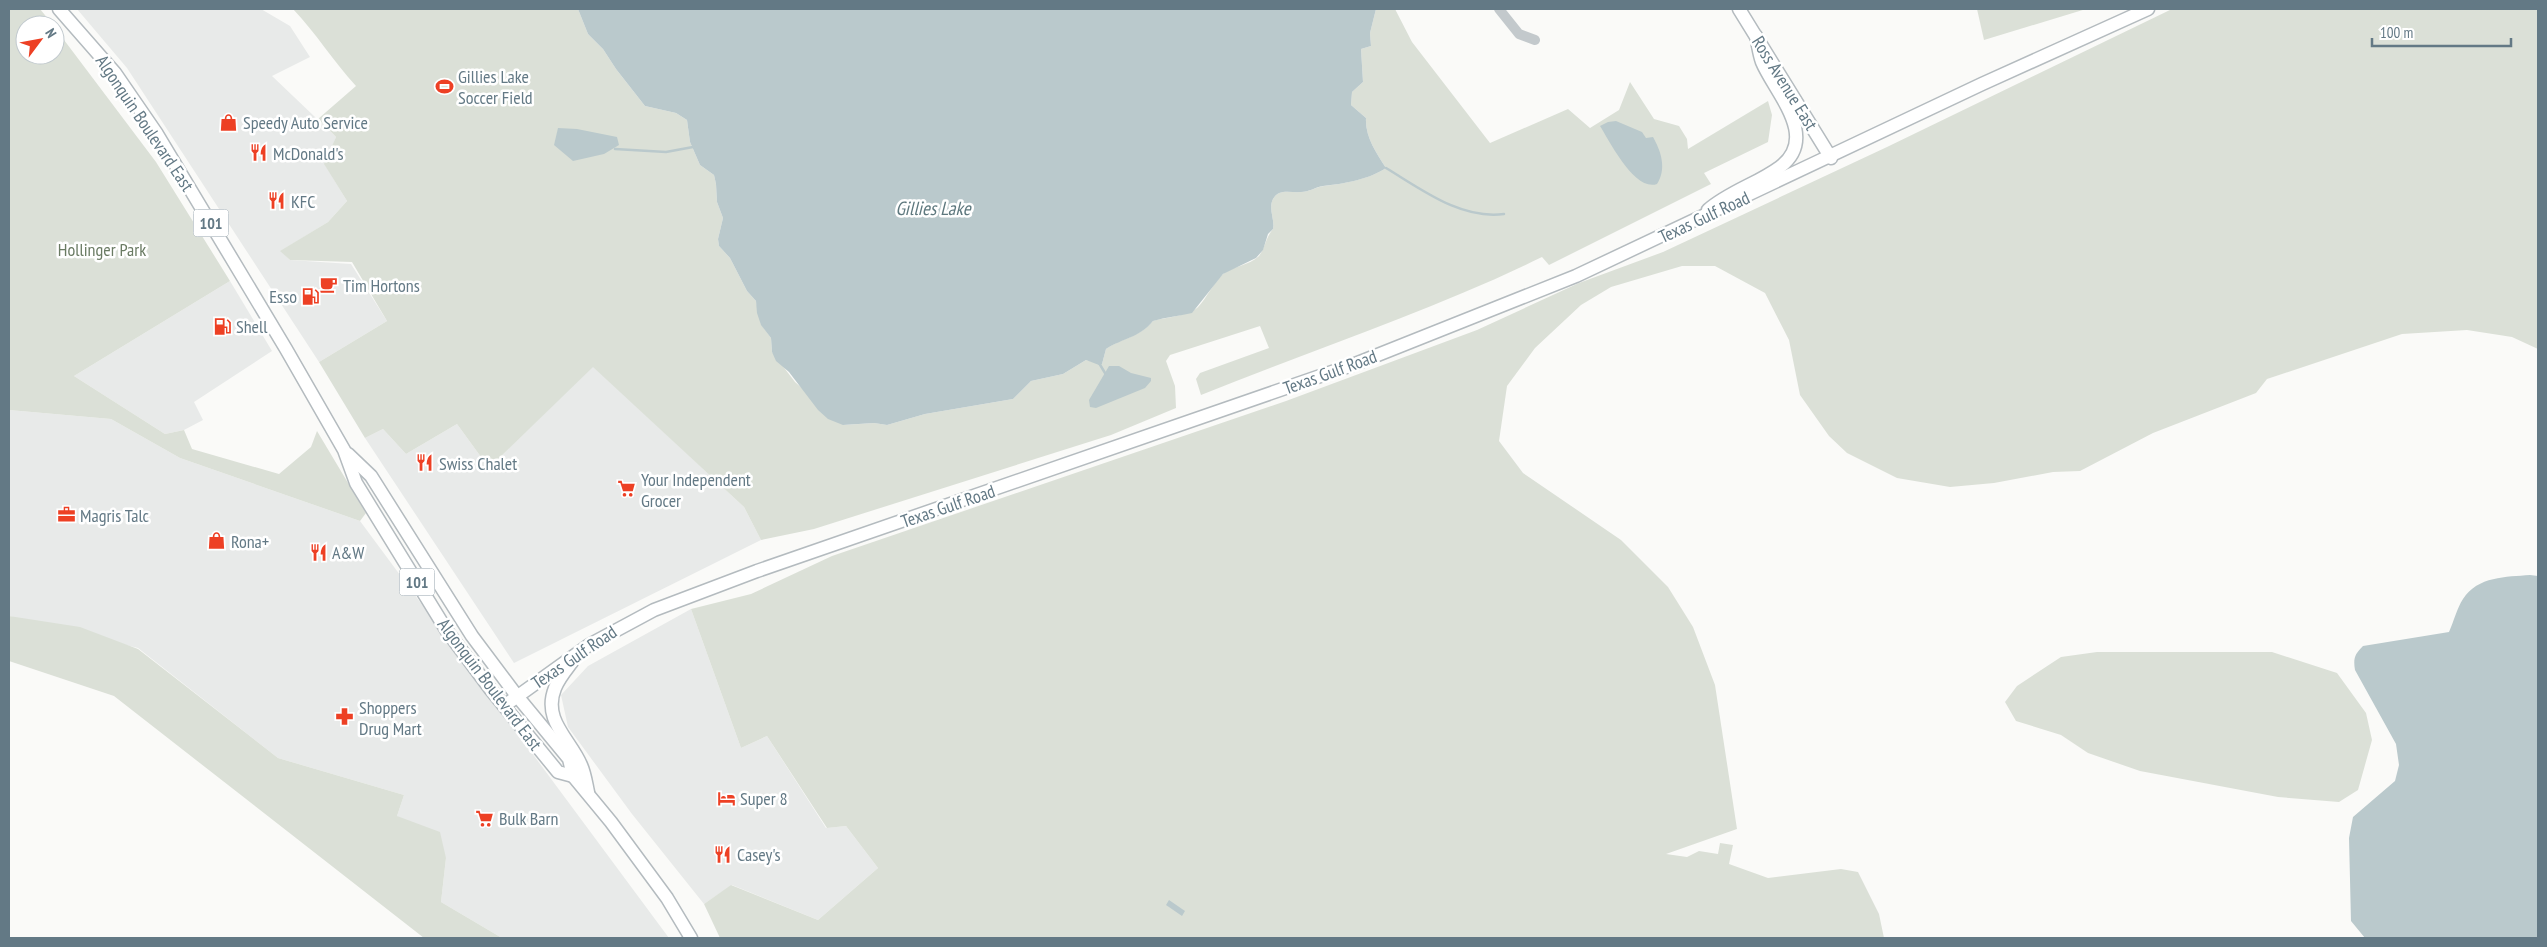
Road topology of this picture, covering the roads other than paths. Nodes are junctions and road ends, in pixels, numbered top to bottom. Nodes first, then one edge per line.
1 (59, 9) edge
2 (1499, 9) edge
3 (1739, 9) edge
4 (2148, 9) edge
5 (1756, 36) junction
6 (1535, 40) dead end
7 (1830, 158) junction
8 (1697, 220) junction
9 (344, 450) junction
10 (575, 655) junction
11 (517, 696) junction
12 (504, 706) junction
13 (573, 776) junction
14 (588, 795) junction
15 (691, 938) edge

1 - 9 main road, Algonquin Boulevard East / 101
2 - 6 street
3 - 5 main road, Ross Avenue East
4 - 7 main road, Texas Gulf Road
5 - 7 main road, Ross Avenue East
5 - 8 main road
7 - 8 main road, Texas Gulf Road
8 - 10 main road, Texas Gulf Road
9 - 11 main road, Algonquin Boulevard East / 101
9 - 12 main road, Algonquin Boulevard East / 101
10 - 11 main road, Texas Gulf Road
10 - 14 main road
11 - 12 main road, Texas Gulf Road
11 - 13 main road, Algonquin Boulevard East / 101
12 - 13 main road, Algonquin Boulevard East / 101
13 - 14 main road, Algonquin Boulevard East / 101
14 - 15 main road, Algonquin Boulevard East / 101

